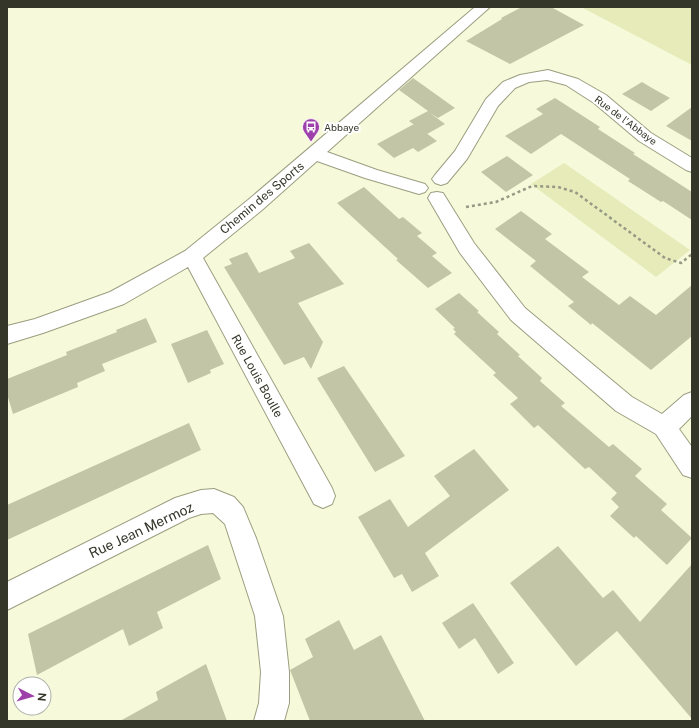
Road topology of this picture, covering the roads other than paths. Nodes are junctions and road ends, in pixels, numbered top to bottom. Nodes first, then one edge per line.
1 (484, 7) edge
2 (314, 154) junction
3 (692, 166) edge
4 (441, 195) junction
5 (192, 256) junction
6 (7, 335) edge
7 (692, 402) edge
8 (664, 426) junction
9 (692, 467) edge
10 (323, 496) dead end
11 (7, 596) edge
12 (269, 721) edge

1 - 2 street, Chemin des Sports
2 - 4 street
2 - 5 street, Chemin des Sports
3 - 4 street, Rue de l'Abbaye
4 - 8 street
5 - 6 street, Chemin des Sports
5 - 10 street, Rue Louis Boulle
7 - 8 street
8 - 9 street
11 - 12 street, Rue Jean Mermoz

